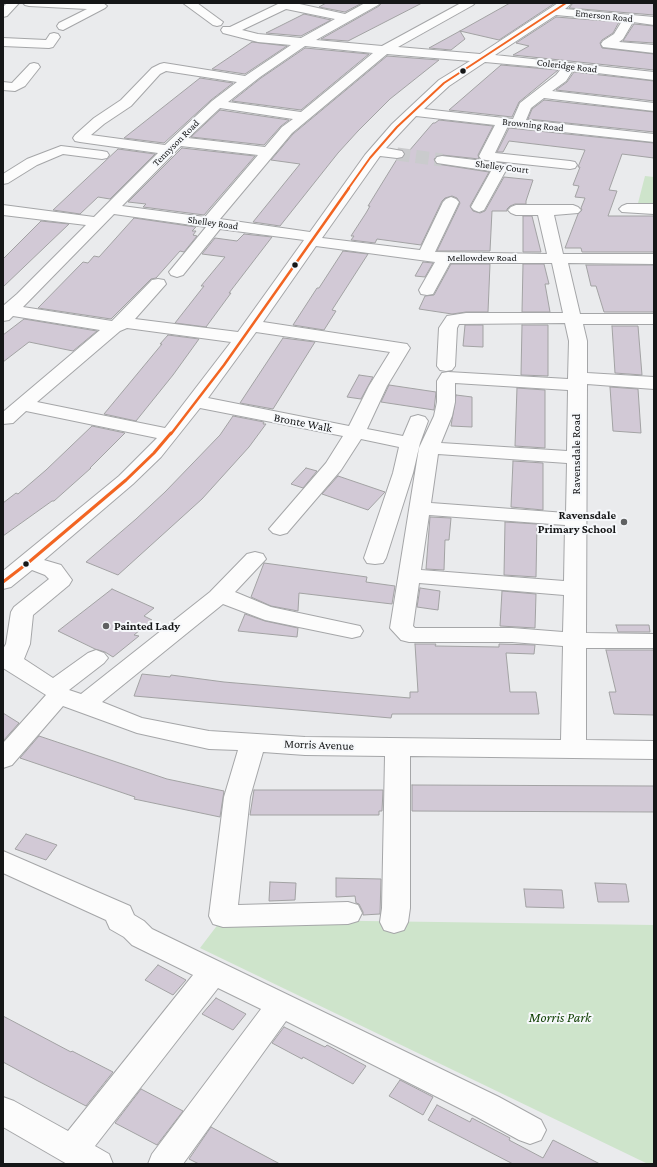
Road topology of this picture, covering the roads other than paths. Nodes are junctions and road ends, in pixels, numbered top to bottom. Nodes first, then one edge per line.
1 (29, 3) edge
2 (189, 3) edge
3 (374, 3) edge
4 (469, 3) edge
5 (566, 3) edge
6 (287, 4) edge
7 (104, 5) edge
8 (553, 11) junction
9 (345, 18) junction
10 (629, 19) junction
11 (654, 21) edge
12 (217, 22) dead end
13 (63, 26) dead end
14 (3, 42) edge
15 (302, 42) junction
16 (49, 44) dead end
17 (607, 44) junction
18 (654, 49) edge
19 (384, 50) junction
20 (480, 58) junction
21 (34, 67) dead end
22 (572, 67) junction
23 (654, 76) edge
24 (248, 80) junction
25 (3, 86) edge
26 (541, 94) junction
27 (217, 104) junction
28 (654, 106) edge
29 (412, 112) junction
30 (303, 116) junction
31 (510, 123) junction
32 (654, 138) edge
33 (173, 145) junction
34 (376, 151) junction
35 (268, 152) junction
36 (397, 154) tunnel mouth
37 (115, 157) dead end
38 (139, 160) dead end
39 (442, 160) tunnel mouth
40 (157, 162) junction
41 (500, 167) junction
42 (3, 180) edge
43 (111, 209) junction
44 (627, 209) dead end
45 (654, 209) edge
46 (3, 210) edge
47 (516, 210) dead end
48 (545, 210) junction
49 (573, 210) dead end
50 (99, 222) junction
51 (213, 222) junction
52 (312, 239) junction
53 (426, 255) junction
54 (445, 258) junction
55 (558, 258) junction
56 (654, 259) edge
57 (177, 272) dead end
58 (158, 284) dead end
59 (427, 290) dead end
60 (6, 313) edge
61 (572, 318) junction
62 (654, 319) edge
63 (118, 326) junction
64 (247, 332) junction
65 (446, 366) dead end
66 (577, 381) junction
67 (654, 383) edge
68 (196, 402) junction
69 (22, 405) junction
70 (4, 419) edge
71 (418, 421) dead end
72 (355, 433) junction
73 (170, 435) junction
74 (419, 445) junction
75 (576, 458) junction
76 (419, 508) junction
77 (576, 520) junction
78 (280, 529) dead end
79 (375, 558) dead end
80 (255, 559) dead end
81 (29, 562) junction
82 (409, 576) junction
83 (3, 582) edge
84 (575, 589) junction
85 (218, 597) junction
86 (352, 631) dead end
87 (574, 640) junction
88 (654, 641) edge
89 (96, 658) dead end
90 (7, 659) edge
91 (57, 692) junction
92 (84, 704) junction
93 (252, 743) junction
94 (398, 747) junction
95 (573, 748) junction
96 (654, 750) edge
97 (3, 759) edge
98 (3, 861) edge
99 (348, 913) dead end
100 (394, 922) dead end
101 (213, 972) junction
102 (281, 1005) junction
103 (3, 1111) edge
104 (530, 1130) dead end
105 (85, 1157) edge
106 (164, 1164) edge

1 - 7 street
2 - 12 street
3 - 9 street, Tennyson Road
4 - 19 street
5 - 8 street
6 - 9 street
6 - 15 street, Coleridge Road
7 - 13 street
8 - 10 street, Emerson Road
8 - 20 street
9 - 15 street, Tennyson Road
10 - 11 street, Emerson Road
10 - 17 street
14 - 16 street
15 - 19 street, Coleridge Road
15 - 24 street, Tennyson Road
17 - 18 street
17 - 22 street
19 - 20 street, Coleridge Road
19 - 30 street
20 - 22 street, Coleridge Road
20 - 29 street
21 - 25 street
22 - 23 street, Coleridge Road
22 - 26 street
24 - 27 street, Tennyson Road
24 - 33 street
26 - 28 street
26 - 31 street
27 - 30 street
27 - 33 street, Tennyson Road
29 - 31 street, Browning Road
29 - 34 street
30 - 35 street
31 - 32 street, Browning Road
31 - 41 street, Shelley Court
33 - 35 street
33 - 40 street, Tennyson Road
34 - 36 street
34 - 52 street
35 - 51 street
37 - 42 street
38 - 40 street
39 - 41 street, Shelley Court
40 - 43 street, Tennyson Road
41 - 53 street
43 - 50 street, Tennyson Road
43 - 51 street, Shelley Road
44 - 45 street
46 - 50 street
47 - 48 street
48 - 49 street
48 - 55 street, Ravensdale Road
50 - 60 street, Tennyson Road
51 - 52 street, Shelley Road
51 - 57 street
52 - 53 street, Mellowdew Road
52 - 64 street
53 - 54 street, Mellowdew Road
54 - 55 street, Mellowdew Road
54 - 59 street
55 - 56 street, Mellowdew Road
55 - 61 street, Ravensdale Road
58 - 63 street
60 - 63 street
61 - 62 street
61 - 65 street
61 - 66 street, Ravensdale Road
63 - 64 street
63 - 69 street
64 - 68 street
64 - 72 street
66 - 67 street
66 - 74 street
66 - 75 street, Ravensdale Road
68 - 72 street, Bronte Walk
68 - 73 street
69 - 70 street
69 - 73 street
71 - 74 street
72 - 74 street, Bronte Walk
72 - 78 street
73 - 81 street
74 - 75 street, Bronte Walk
74 - 76 street
74 - 79 street
75 - 77 street, Ravensdale Road
76 - 77 street
76 - 82 street
77 - 84 street, Ravensdale Road
80 - 85 street
81 - 83 street
81 - 90 street
82 - 84 street
82 - 87 street
84 - 87 street, Ravensdale Road
85 - 86 street
85 - 92 street
87 - 88 street
87 - 95 street, Ravensdale Road
89 - 91 street
90 - 91 street, Morris Avenue
91 - 92 street, Morris Avenue
91 - 97 street
92 - 93 street, Morris Avenue
93 - 94 street, Morris Avenue
93 - 99 street
94 - 95 street, Morris Avenue
94 - 100 street
95 - 96 street, Morris Avenue
98 - 101 street
101 - 102 street
101 - 105 street
102 - 104 street
102 - 106 street
103 - 105 street

